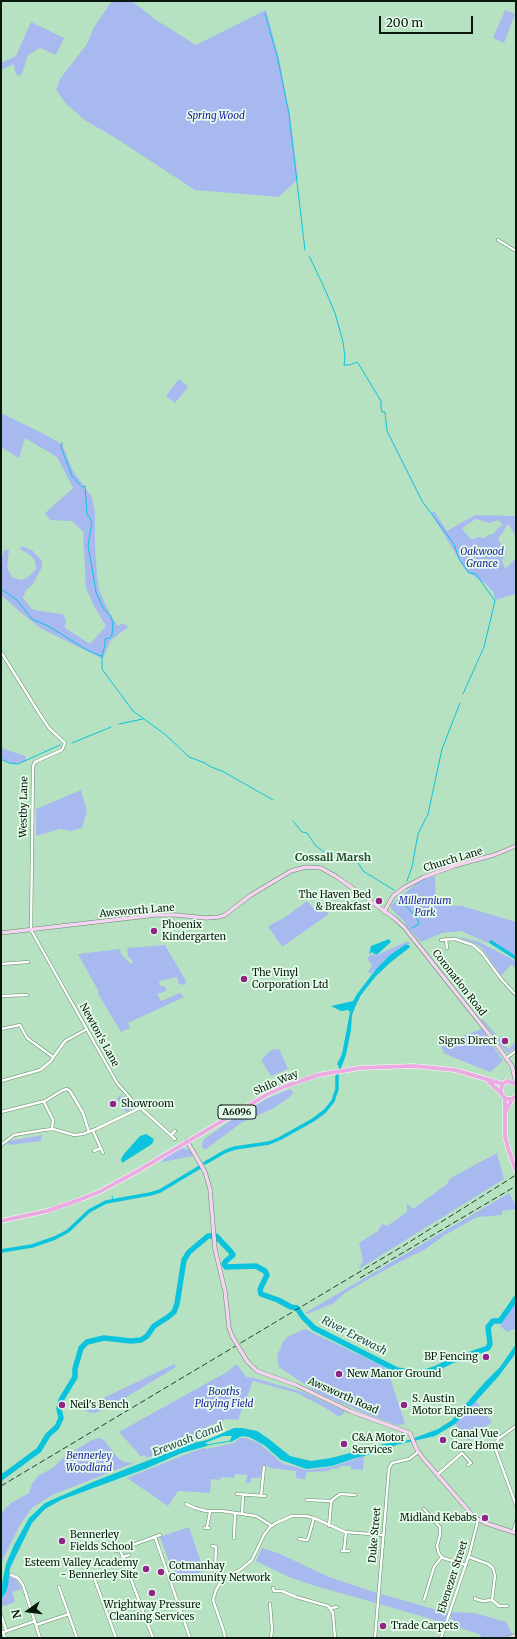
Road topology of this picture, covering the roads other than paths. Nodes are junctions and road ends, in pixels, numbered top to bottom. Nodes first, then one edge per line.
1 (498, 240) dead end
2 (516, 251) edge
3 (1, 652) edge
4 (516, 846) edge
5 (384, 912) junction
6 (31, 930) junction
7 (1, 932) edge
8 (446, 939) junction
9 (441, 940) dead end
10 (447, 948) dead end
11 (28, 962) dead end
12 (1, 964) edge
13 (28, 994) dead end
14 (516, 995) edge
15 (1, 996) edge
16 (1, 1029) edge
17 (87, 1029) junction
18 (516, 1051) edge
19 (53, 1058) junction
20 (506, 1058) junction
21 (514, 1071) junction
22 (488, 1080) junction
23 (1, 1082) edge
24 (505, 1083) junction
25 (516, 1084) edge
26 (501, 1092) junction
27 (505, 1098) junction
28 (515, 1098) edge
29 (44, 1102) junction
30 (140, 1108) junction
31 (506, 1111) junction
32 (1, 1112) edge
33 (52, 1129) junction
34 (93, 1130) junction
35 (175, 1131) dead end
36 (89, 1132) junction
37 (171, 1135) junction
38 (175, 1139) dead end
39 (188, 1141) junction
40 (1, 1145) edge
41 (101, 1148) junction
42 (94, 1151) dead end
43 (103, 1153) dead end
44 (516, 1171) edge
45 (1, 1221) edge
46 (516, 1426) edge
47 (418, 1452) junction
48 (468, 1465) dead end
49 (264, 1467) dead end
50 (437, 1475) junction
51 (237, 1494) dead end
52 (355, 1494) dead end
53 (244, 1495) junction
54 (261, 1496) junction
55 (265, 1496) dead end
56 (307, 1500) dead end
57 (515, 1500) edge
58 (331, 1501) junction
59 (186, 1504) dead end
60 (516, 1505) edge
61 (424, 1509) dead end
62 (210, 1512) junction
63 (235, 1514) junction
64 (242, 1514) junction
65 (314, 1518) junction
66 (478, 1520) junction
67 (516, 1522) edge
68 (272, 1526) junction
69 (329, 1526) junction
70 (207, 1528) dead end
71 (346, 1532) junction
72 (515, 1533) edge
73 (160, 1535) dead end
74 (383, 1536) junction
75 (155, 1537) junction
76 (234, 1538) dead end
77 (301, 1540) dead end
78 (212, 1546) dead end
79 (120, 1550) junction
80 (116, 1551) dead end
81 (349, 1551) dead end
82 (129, 1555) dead end
83 (442, 1557) junction
84 (469, 1557) junction
85 (123, 1558) junction
86 (466, 1565) junction
87 (11, 1575) dead end
88 (93, 1575) dead end
89 (221, 1580) junction
90 (59, 1587) dead end
91 (273, 1588) dead end
92 (475, 1598) dead end
93 (424, 1600) dead end
94 (492, 1600) junction
95 (270, 1604) dead end
96 (337, 1606) dead end
97 (507, 1606) dead end
98 (331, 1608) junction
99 (68, 1614) junction
100 (1, 1615) edge
101 (35, 1621) junction
102 (36, 1625) junction
103 (3, 1632) edge
104 (516, 1635) edge
105 (5, 1638) edge
106 (40, 1638) edge
107 (77, 1638) edge
108 (116, 1638) edge
109 (153, 1638) edge
110 (190, 1638) edge
111 (225, 1638) edge
112 (271, 1638) edge
113 (336, 1638) edge
114 (375, 1638) edge
115 (442, 1638) edge
116 (510, 1638) edge

1 - 2 street
3 - 6 street, Westby Lane
4 - 5 street, Church Lane
5 - 6 street, Awsworth Lane
5 - 20 street, Coronation Road
6 - 7 street, Awsworth Lane
6 - 17 street, Newton's Lane
8 - 9 street
8 - 10 street
8 - 14 street
11 - 12 street
13 - 15 street
16 - 19 street
17 - 19 street
17 - 30 street, Newton's Lane
18 - 20 street
19 - 23 street
20 - 21 street, Coronation Road
21 - 24 street
21 - 25 street, Coronation Road
22 - 24 main road, Shilo Way / A6096
22 - 26 main road, Shilo Way / A6096
22 - 39 main road, Shilo Way / A6096
24 - 25 main road, Shilo Way
24 - 26 main road
26 - 27 main road, Shilo Way
27 - 28 main road
27 - 31 main road
28 - 31 main road
29 - 32 street
29 - 33 street
29 - 36 street
30 - 34 street
30 - 37 street, Newton's Lane
31 - 44 main road
33 - 36 street
33 - 40 street
34 - 36 street
34 - 41 street
35 - 37 street
37 - 38 street, Newton's Lane
39 - 45 main road, Shilo Way / A6096
39 - 47 street, Awsworth Road, bridge
41 - 42 street
41 - 43 street
46 - 57 street
47 - 50 street, Awsworth Road
47 - 74 street, Duke Street
48 - 50 street
49 - 54 street
50 - 66 street, Awsworth Road
51 - 53 street
52 - 58 street
53 - 54 street
53 - 64 street
54 - 55 street
56 - 58 street
57 - 60 street
58 - 69 street
59 - 62 street
61 - 83 street
62 - 63 street
62 - 70 street
63 - 64 street
63 - 76 street
64 - 68 street
65 - 68 street
65 - 69 street
65 - 77 street
66 - 72 street, Awsworth Road
66 - 84 street, Ebenezer Street
67 - 72 street
68 - 89 street
69 - 71 street
71 - 74 street
71 - 81 street
73 - 75 street
74 - 114 street, Duke Street
75 - 79 street
75 - 110 street
78 - 89 street
79 - 80 street
79 - 85 street
82 - 85 street
83 - 86 street
83 - 93 street
84 - 86 street, Ebenezer Street
84 - 94 street
85 - 109 street
86 - 115 street, Ebenezer Street
87 - 101 street
88 - 108 street
89 - 111 street
90 - 99 street
91 - 98 street
92 - 94 street
94 - 97 street
95 - 112 street
96 - 98 street
98 - 113 street
99 - 102 street
99 - 107 street
100 - 103 street
101 - 102 street
101 - 103 street
102 - 106 street
103 - 105 street
104 - 116 street

